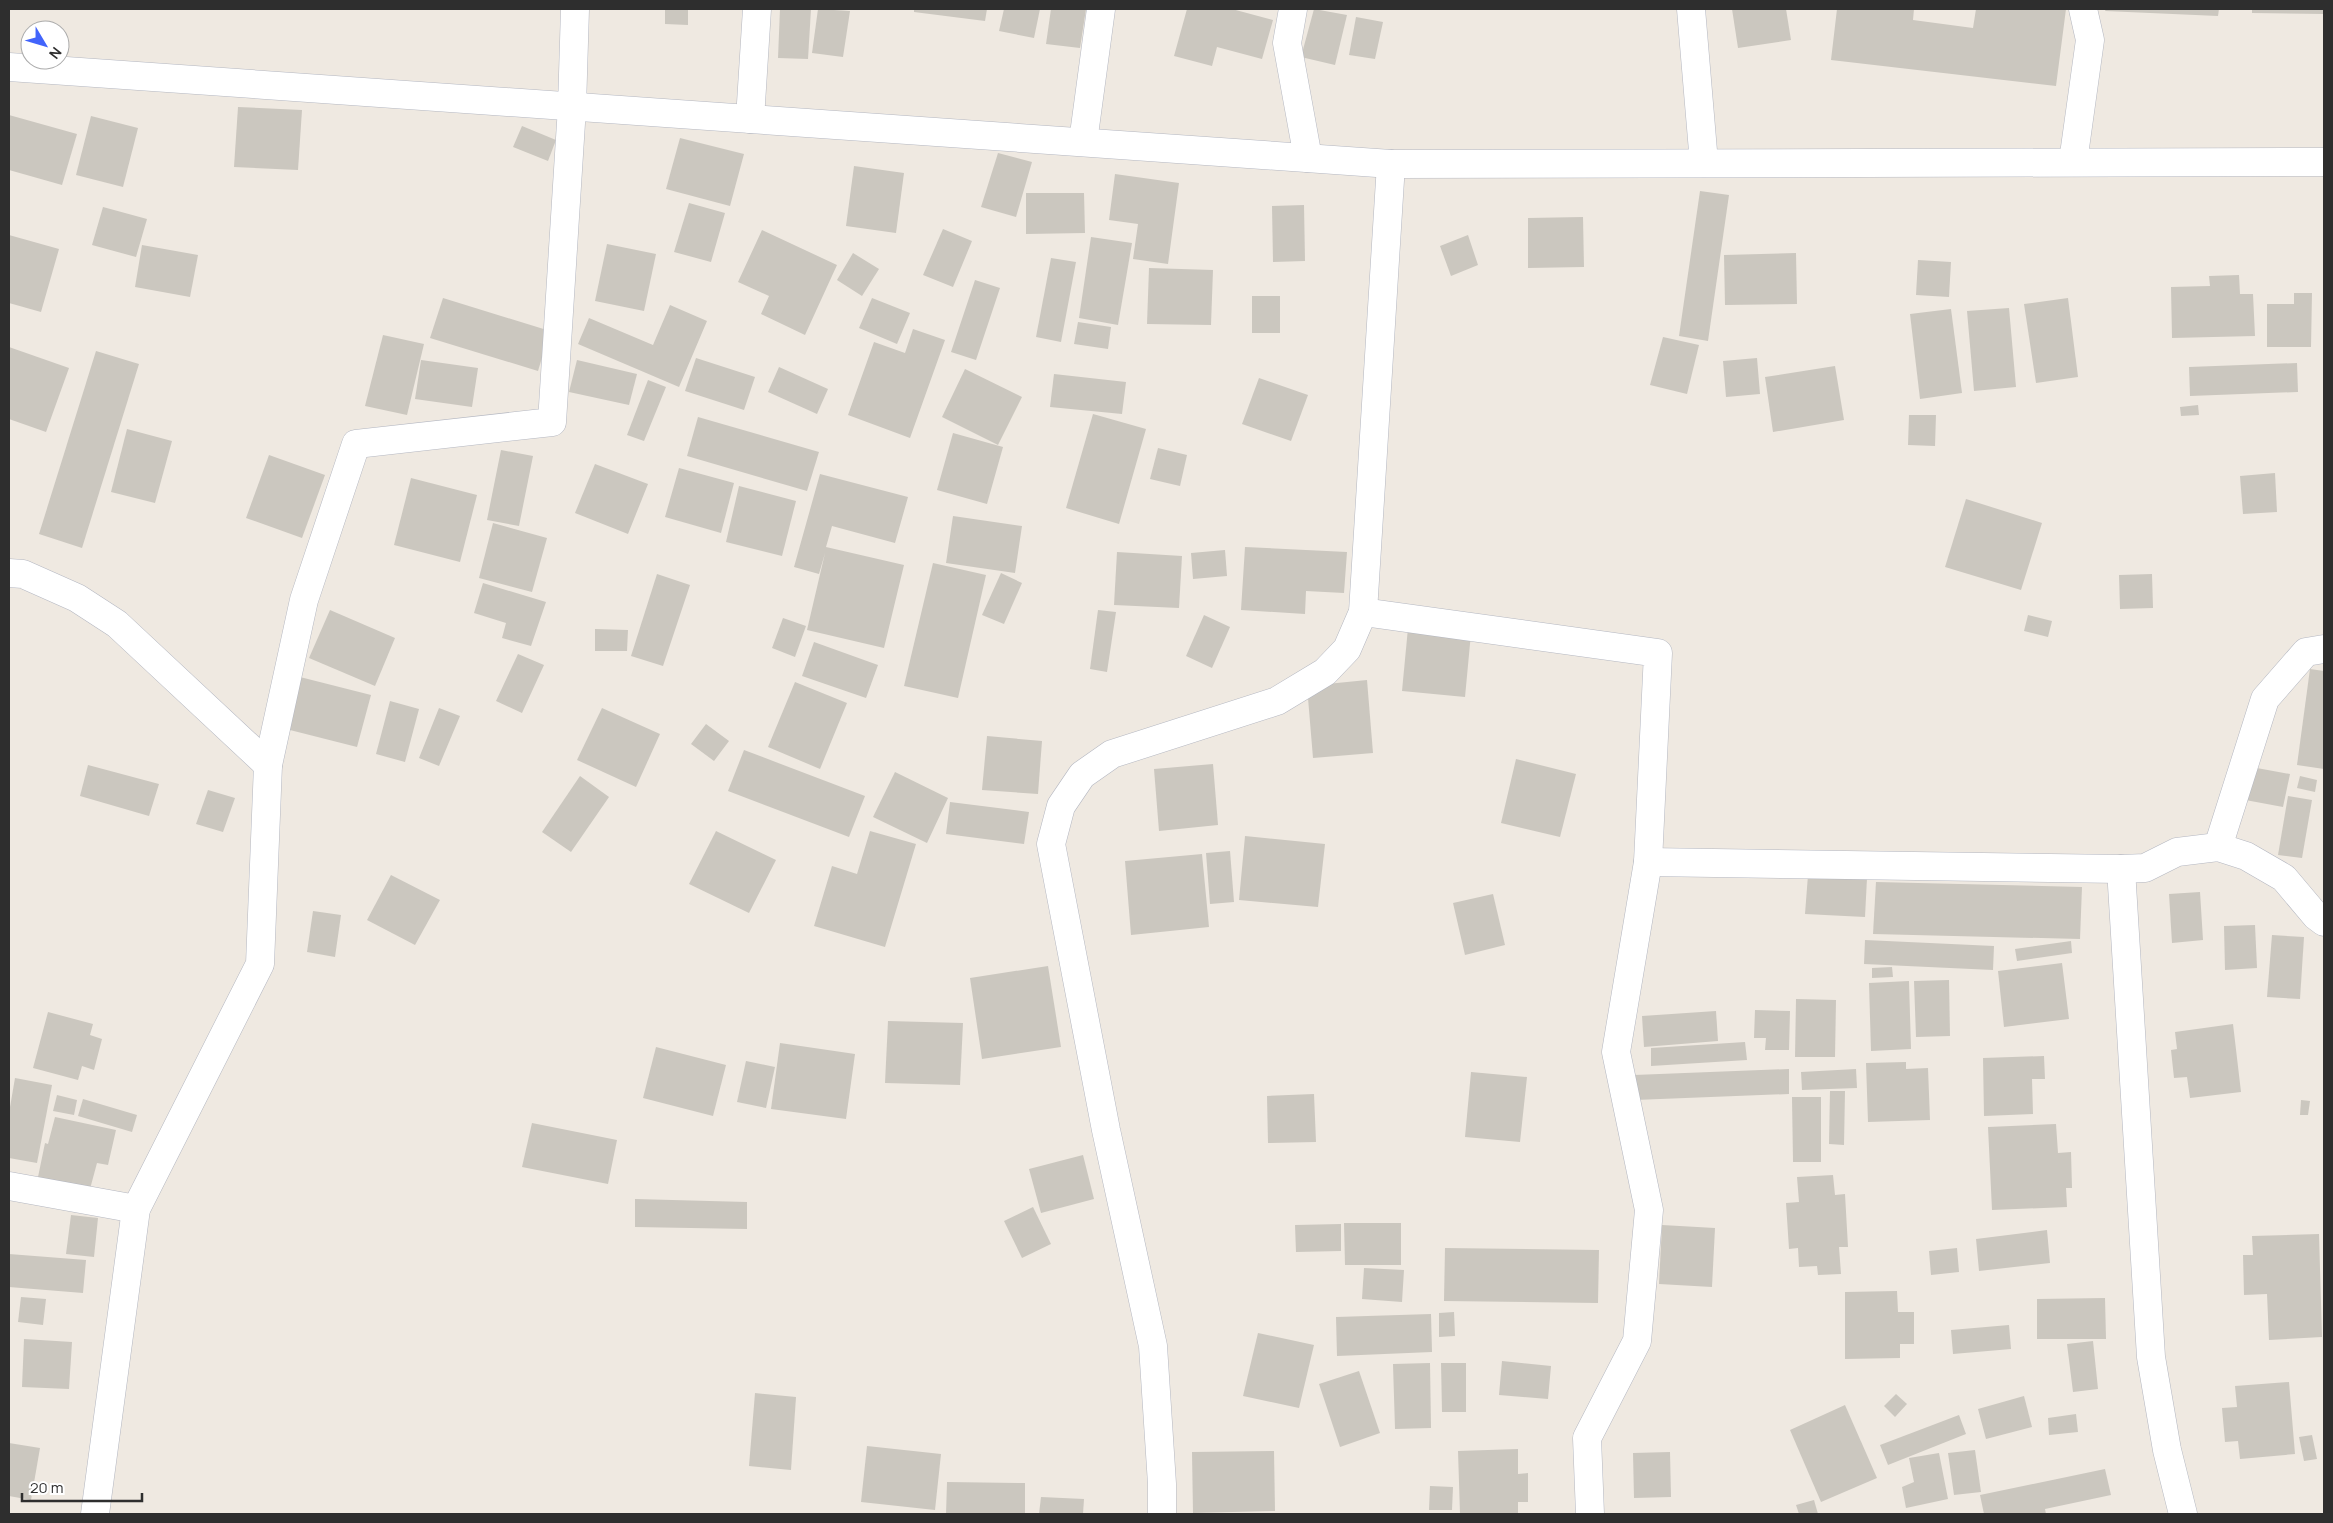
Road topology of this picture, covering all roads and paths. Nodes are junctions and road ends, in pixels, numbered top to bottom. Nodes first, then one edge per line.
1 (575, 9) edge
2 (757, 9) edge
3 (1101, 9) edge
4 (1293, 9) edge
5 (1691, 9) edge
6 (2083, 9) edge
7 (9, 67) edge
8 (572, 107) junction
9 (750, 119) junction
10 (1083, 142) junction
11 (1308, 158) junction
12 (2073, 162) junction
13 (2324, 162) edge
14 (1704, 163) junction
15 (1391, 164) junction
16 (9, 573) edge
17 (1363, 612) junction
18 (2324, 648) edge
19 (268, 765) junction
20 (2218, 848) junction
21 (1648, 862) junction
22 (2122, 869) junction
23 (2324, 922) edge
24 (9, 1186) edge
25 (136, 1209) junction
26 (95, 1514) edge
27 (1162, 1514) edge
28 (1590, 1514) edge
29 (2183, 1514) edge

1 - 8 street
2 - 9 street
3 - 10 street
4 - 11 street
5 - 14 street
6 - 12 street
7 - 8 street
8 - 9 street
8 - 19 street
9 - 10 street
10 - 11 street
11 - 15 street
12 - 13 street
12 - 14 street
14 - 15 street
15 - 17 street
16 - 19 street
17 - 21 street
17 - 27 street
18 - 20 street
19 - 25 street
20 - 22 street
20 - 23 street
21 - 22 street
21 - 28 street
22 - 29 street
24 - 25 street
25 - 26 street

